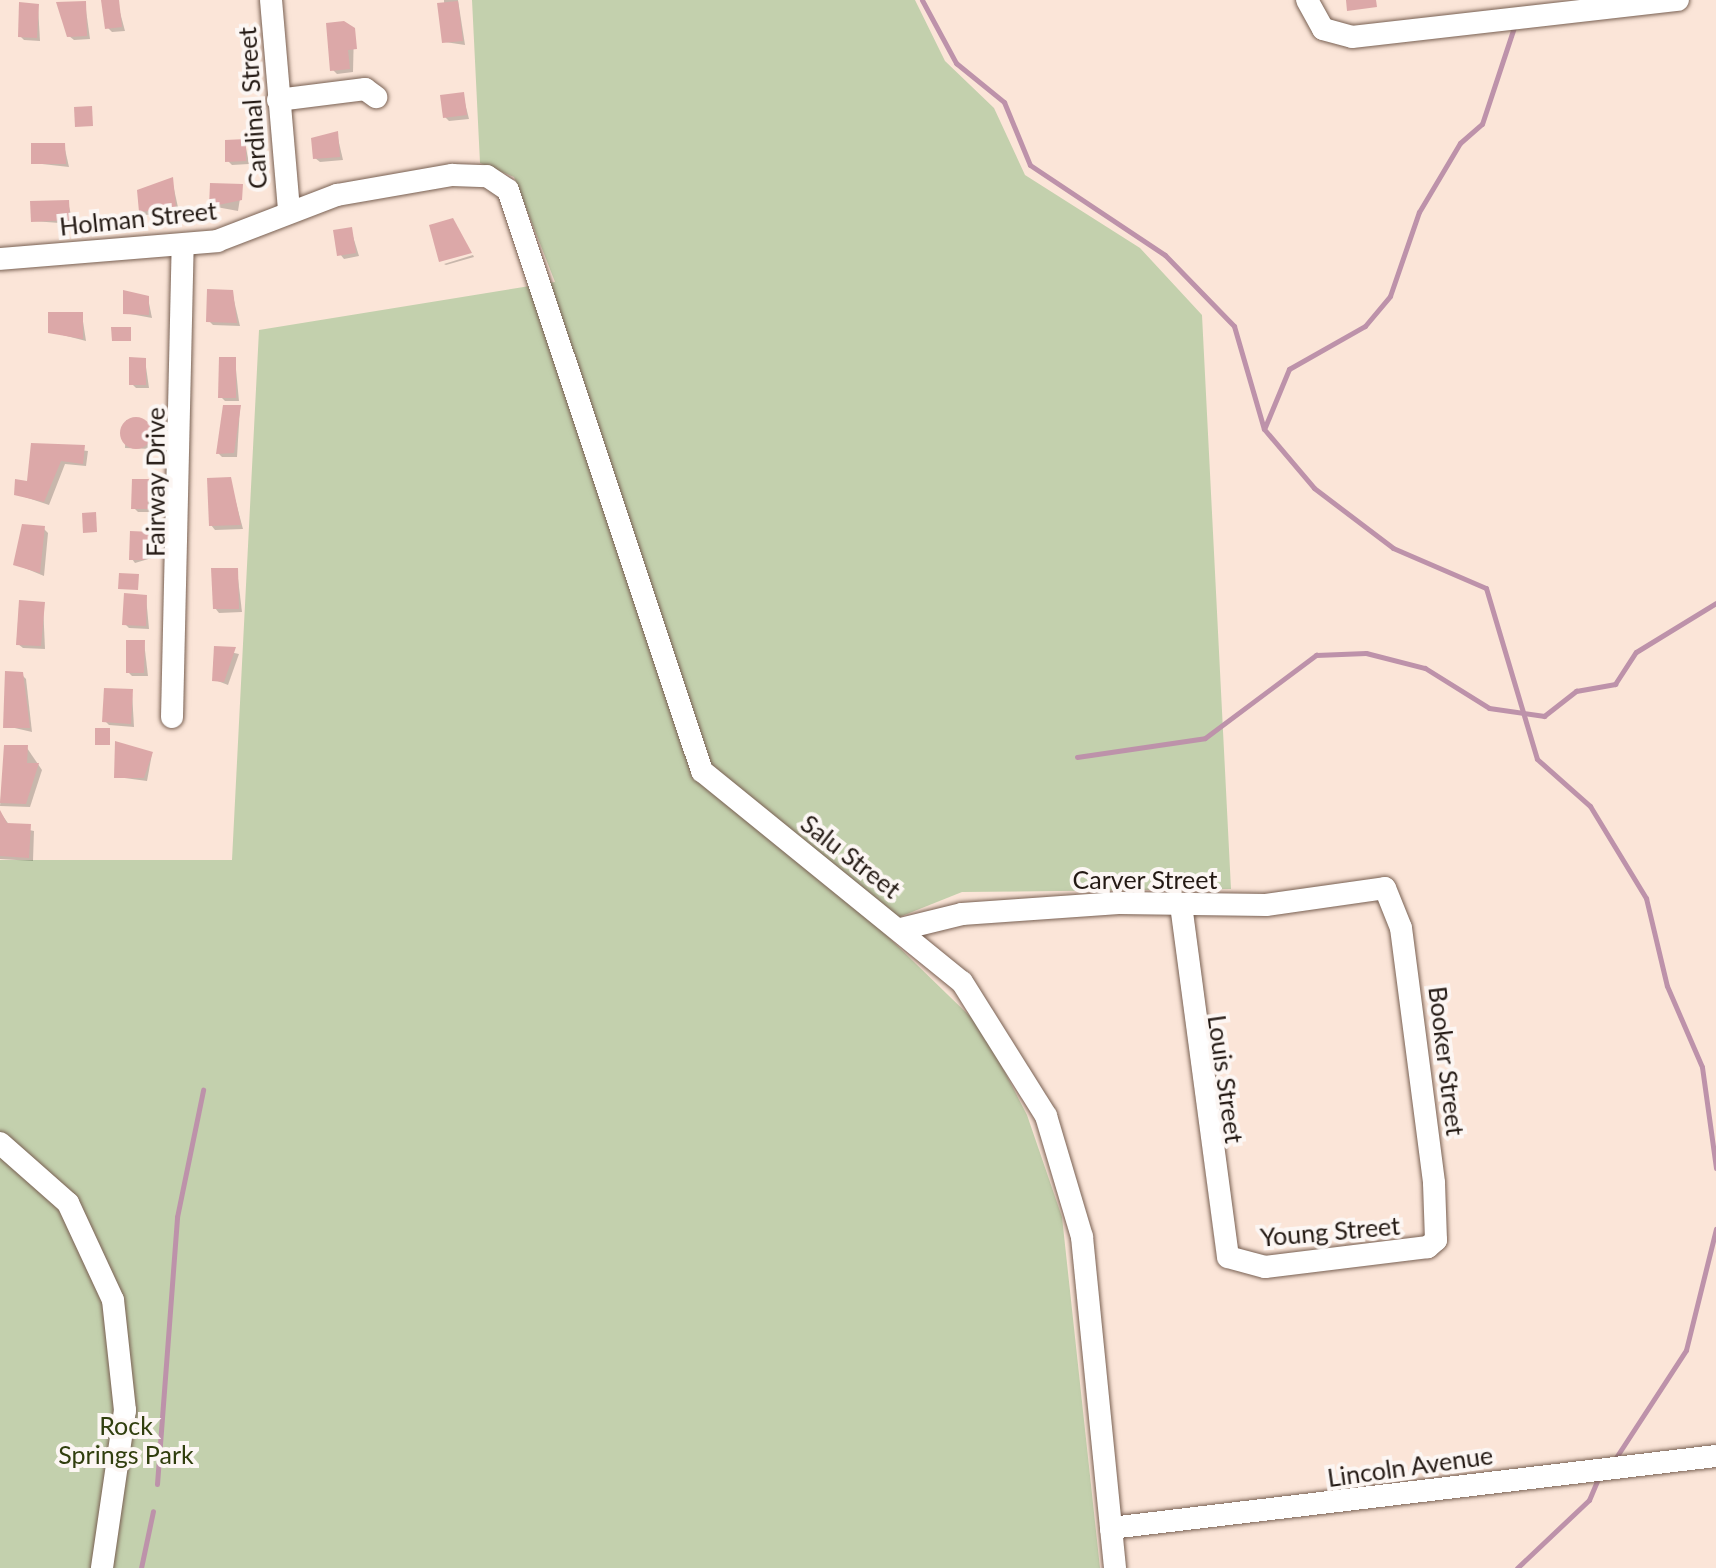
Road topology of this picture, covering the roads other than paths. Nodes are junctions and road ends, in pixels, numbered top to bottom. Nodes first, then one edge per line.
1 (272, 0) edge
2 (1307, 0) edge
3 (1678, 0) edge
4 (376, 97) dead end
5 (278, 100) junction
6 (508, 190) joint
7 (288, 211) junction
8 (183, 246) junction
9 (0, 259) edge
10 (172, 717) dead end
11 (1388, 891) joint
12 (1181, 906) junction
13 (901, 929) junction
14 (0, 1143) edge
15 (1436, 1240) joint
16 (1228, 1257) joint
17 (1716, 1456) edge
18 (1110, 1528) junction
19 (102, 1568) edge
20 (1115, 1568) edge

1 - 5 street, Cardinal Street
2 - 3 street
4 - 5 street
5 - 7 street, Cardinal Street
6 - 7 street, Holman Street
6 - 13 street, Salu Street
7 - 8 street, Holman Street
8 - 9 street, Holman Street
8 - 10 street, Fairway Drive
11 - 12 street, Carver Street
11 - 15 street, Booker Street
12 - 13 street, Carver Street
12 - 16 street, Louis Street
13 - 18 street, Salu Street
14 - 19 street
15 - 16 street, Young Street
17 - 18 street, Lincoln Avenue
18 - 20 street, Salu Street

